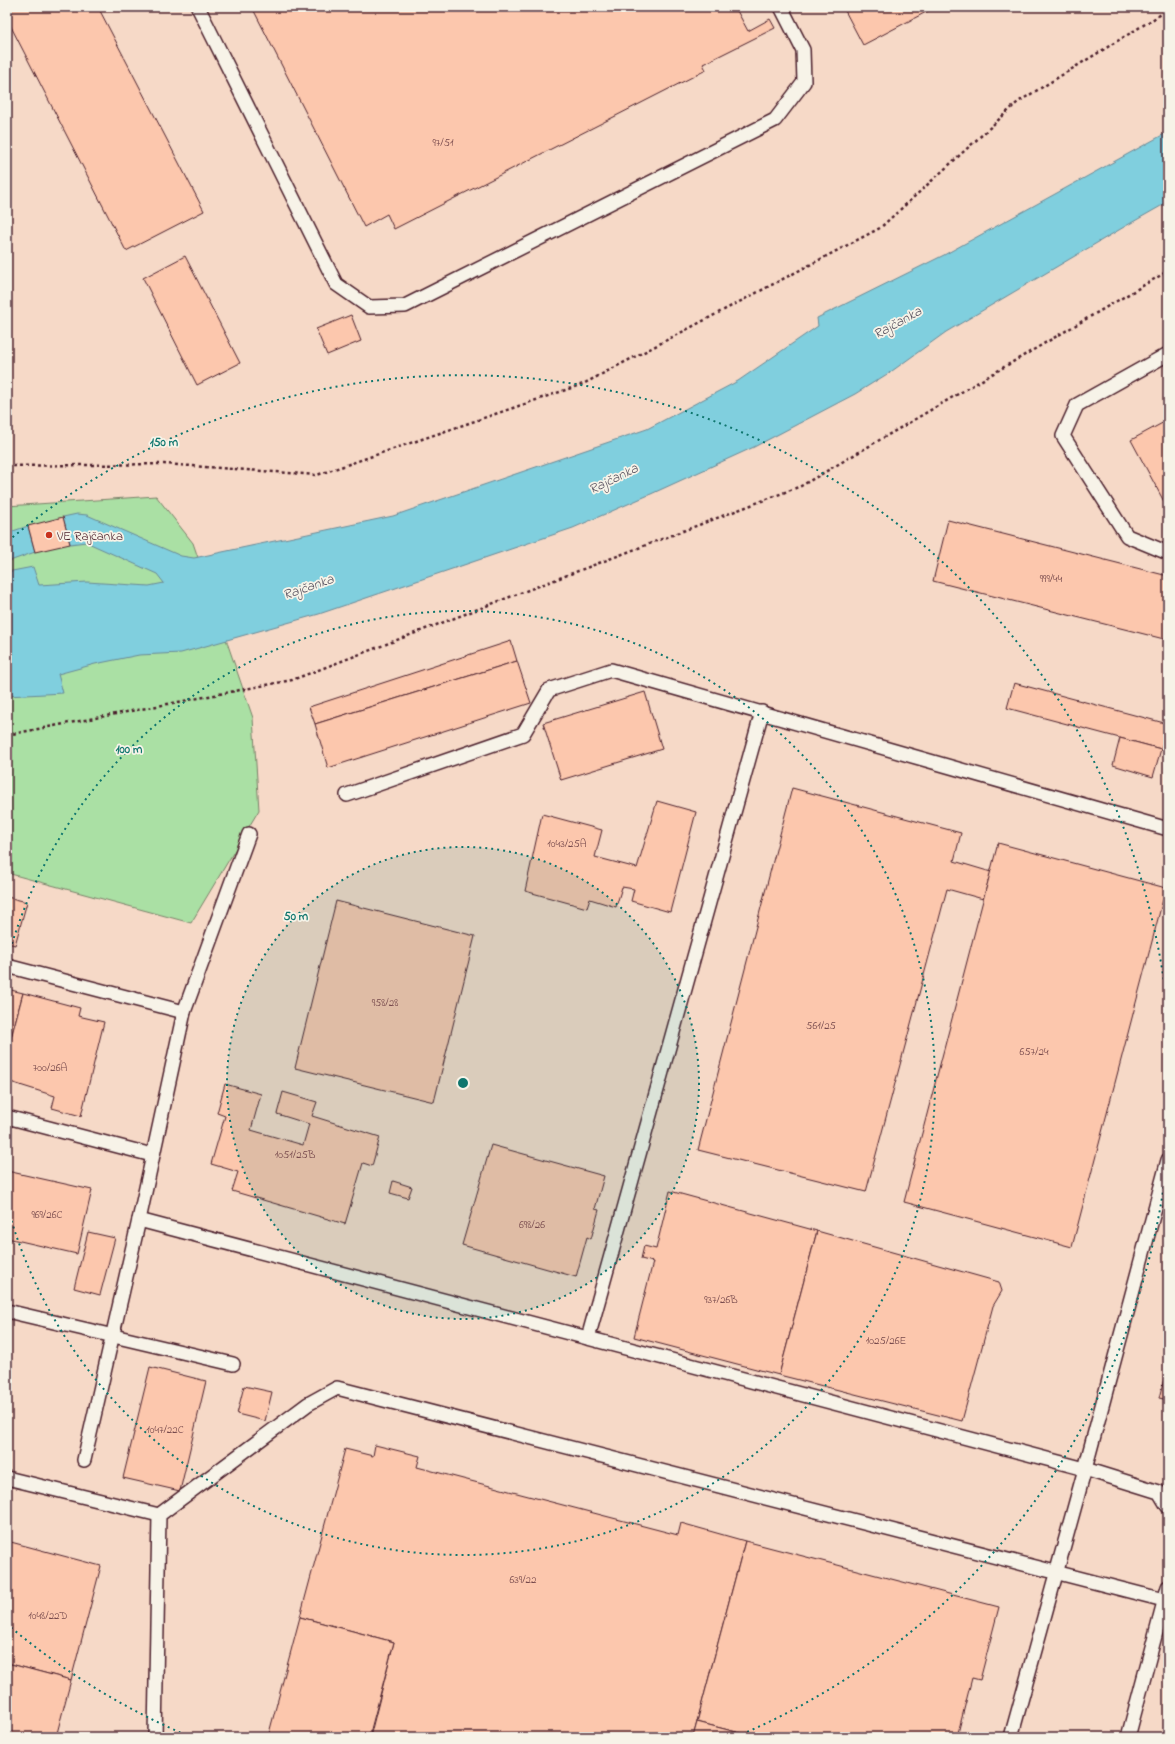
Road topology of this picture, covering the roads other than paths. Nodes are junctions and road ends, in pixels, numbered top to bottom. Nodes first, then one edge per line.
1 (198, 7) edge
2 (781, 7) edge
3 (1168, 354) edge
4 (1168, 553) edge
5 (762, 712) junction
6 (347, 795) dead end
7 (1168, 829) edge
8 (249, 834) dead end
9 (7, 966) edge
10 (184, 1012) junction
11 (7, 1117) edge
12 (152, 1155) junction
13 (1168, 1160) edge
14 (139, 1220) junction
15 (7, 1311) edge
16 (113, 1336) junction
17 (588, 1338) junction
18 (233, 1364) dead end
19 (84, 1460) dead end
20 (1085, 1469) junction
21 (7, 1478) edge
22 (1168, 1507) edge
23 (159, 1515) junction
24 (1056, 1572) junction
25 (1168, 1587) edge
26 (1164, 1600) junction
27 (155, 1737) edge
28 (1011, 1737) edge
29 (1128, 1737) edge

1 - 2 lane
3 - 4 lane
5 - 6 lane
5 - 7 lane
5 - 17 lane
8 - 10 lane
9 - 10 lane
10 - 12 lane
11 - 12 lane
12 - 14 lane
13 - 20 lane
14 - 16 lane
14 - 17 lane
15 - 16 lane
16 - 18 lane
16 - 19 lane
17 - 20 lane
20 - 22 lane
20 - 24 lane
21 - 23 lane
23 - 24 lane
23 - 27 lane
24 - 26 lane
24 - 28 lane
25 - 26 lane
26 - 29 lane

